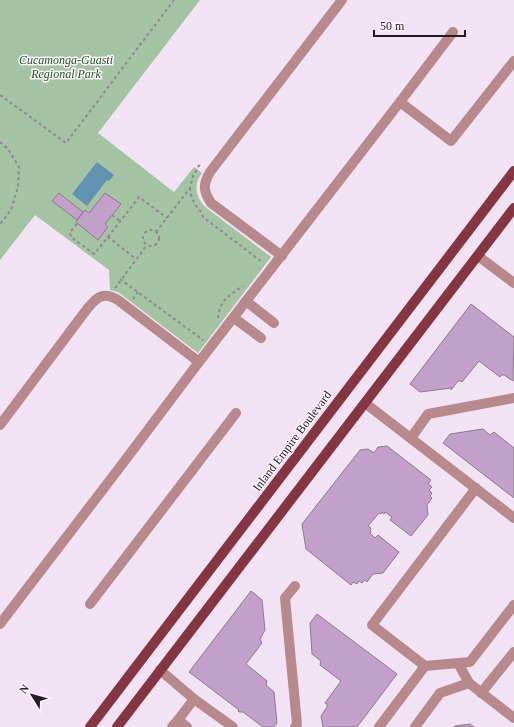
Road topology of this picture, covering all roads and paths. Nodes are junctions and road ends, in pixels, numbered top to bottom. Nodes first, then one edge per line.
1 (174, 0) edge
2 (342, 0) edge
3 (453, 32) dead end
4 (514, 61) edge
5 (0, 94) edge
6 (400, 102) junction
7 (0, 142) edge
8 (200, 164) dead end
9 (514, 171) edge
10 (190, 188) junction
11 (514, 208) edge
12 (112, 215) dead end
13 (167, 218) junction
14 (120, 221) junction
15 (0, 224) edge
16 (77, 224) dead end
17 (156, 232) junction
18 (108, 237) junction
19 (147, 245) junction
20 (282, 256) junction
21 (478, 256) junction
22 (136, 259) junction
23 (258, 267) dead end
24 (120, 278) junction
25 (514, 283) edge
26 (246, 284) dead end
27 (112, 296) junction
28 (246, 302) junction
29 (234, 318) junction
30 (218, 320) dead end
31 (274, 323) dead end
32 (206, 335) dead end
33 (261, 338) dead end
34 (200, 362) junction
35 (514, 398) edge
36 (364, 403) junction
37 (236, 413) dead end
38 (0, 425) edge
39 (411, 438) junction
40 (476, 488) junction
41 (514, 518) edge
42 (295, 586) dead end
43 (90, 604) dead end
44 (514, 605) edge
45 (0, 624) edge
46 (514, 652) edge
47 (458, 663) junction
48 (425, 666) junction
49 (160, 670) junction
50 (469, 683) junction
51 (482, 693) junction
52 (194, 699) junction
53 (514, 718) edge
54 (175, 724) edge
55 (90, 727) edge
56 (117, 727) edge
57 (188, 727) edge
58 (233, 727) edge
59 (295, 727) edge
60 (379, 727) edge
61 (415, 727) edge

1 - 5 path
2 - 20 lane
3 - 6 lane
4 - 6 lane
6 - 20 lane
7 - 15 path
8 - 10 path
9 - 55 main road, Inland Empire Boulevard
10 - 13 path
10 - 23 path
11 - 21 main road
12 - 14 path
13 - 14 path
13 - 17 path
14 - 18 path
16 - 18 path
17 - 19 path
17 - 19 path
18 - 22 path
19 - 22 path
20 - 28 lane
21 - 25 lane
21 - 36 main road
22 - 24 path
24 - 27 path
24 - 32 path
26 - 30 path
27 - 34 lane
27 - 38 lane
28 - 29 lane
28 - 31 lane
29 - 33 lane
29 - 34 lane
34 - 45 lane
35 - 39 lane
36 - 39 lane
36 - 49 main road
37 - 43 lane
39 - 40 lane
40 - 41 lane
40 - 48 lane
42 - 59 lane
44 - 47 lane
46 - 51 lane
47 - 48 lane
47 - 50 lane
48 - 60 lane
49 - 52 lane
49 - 56 main road
50 - 51 lane
50 - 61 lane
51 - 53 lane
52 - 54 lane
52 - 58 lane
54 - 57 lane

